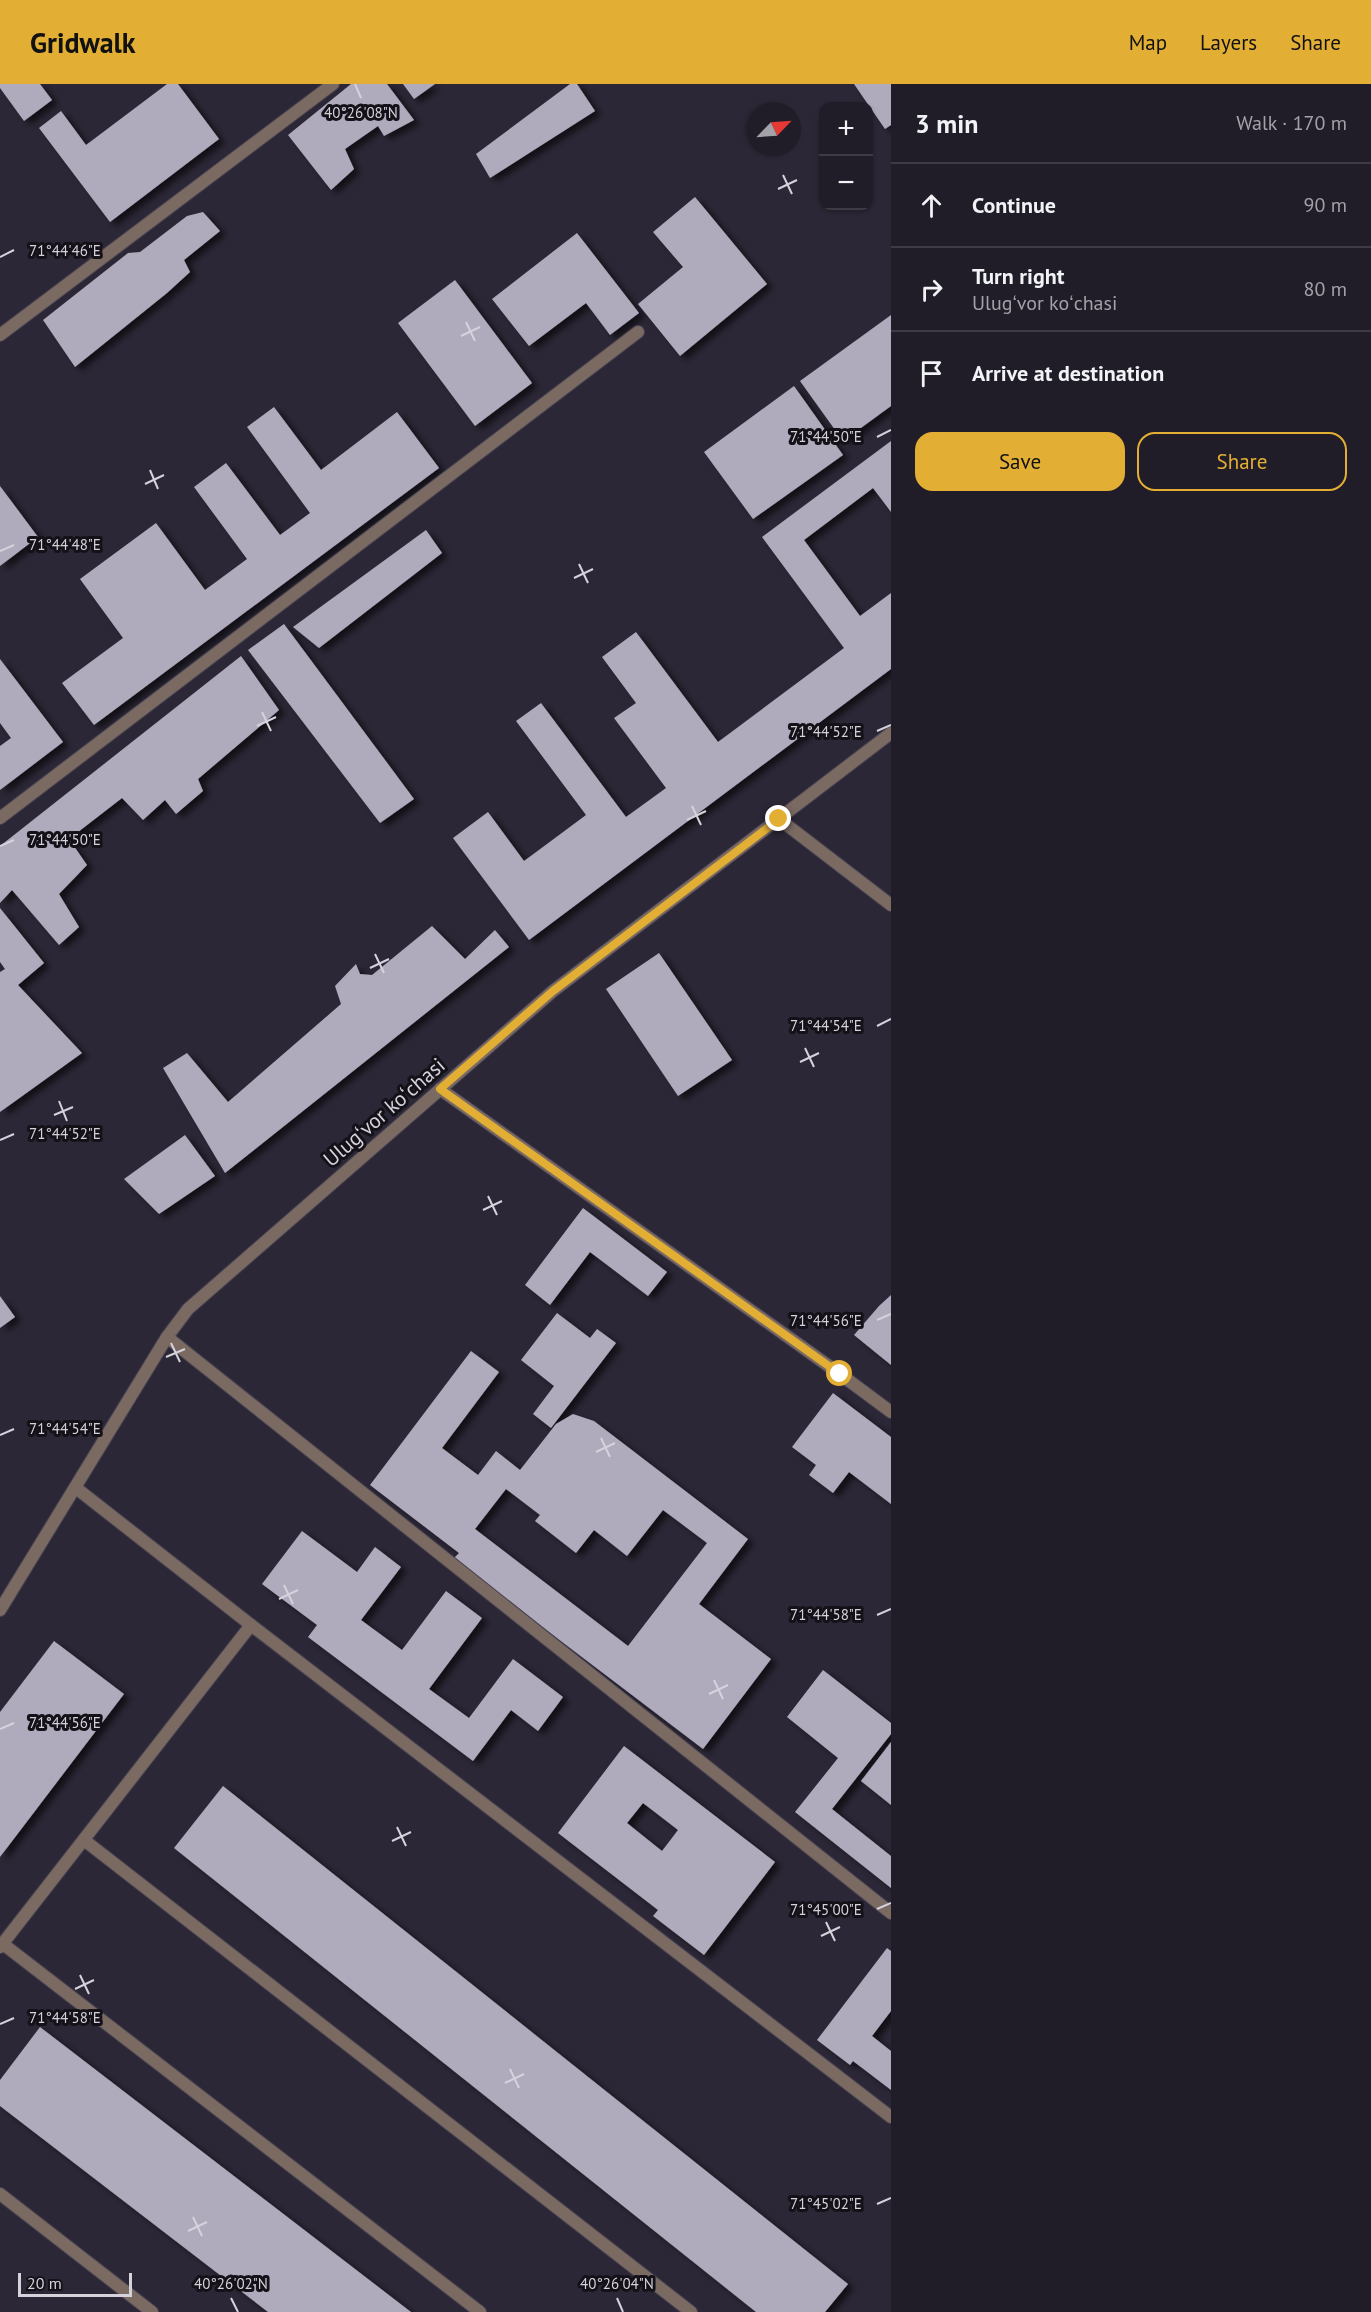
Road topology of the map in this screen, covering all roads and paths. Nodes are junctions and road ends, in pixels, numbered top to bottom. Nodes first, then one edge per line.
1 (333, 84) edge
2 (638, 332) dead end
3 (0, 335) edge
4 (891, 733) edge
5 (0, 818) edge
6 (779, 819) junction
7 (891, 905) edge
8 (440, 1089) junction
9 (167, 1337) junction
10 (891, 1412) edge
11 (76, 1488) junction
12 (0, 1610) edge
13 (251, 1625) junction
14 (84, 1840) junction
15 (891, 1913) edge
16 (1, 1945) edge
17 (891, 2117) edge
18 (0, 2194) edge
19 (152, 2312) edge
20 (480, 2312) edge
21 (691, 2312) edge

1 - 3 street
2 - 5 street
4 - 6 street, Ulugʻvor koʻchasi
6 - 7 street
6 - 8 street, Ulugʻvor koʻchasi
8 - 9 street, Ulugʻvor koʻchasi
8 - 10 street
9 - 11 street, Ulugʻvor koʻchasi
9 - 15 street
11 - 12 street, Ulugʻvor koʻchasi
11 - 13 street
13 - 14 street
13 - 17 street
14 - 16 street
14 - 21 street
16 - 20 street
18 - 19 street

